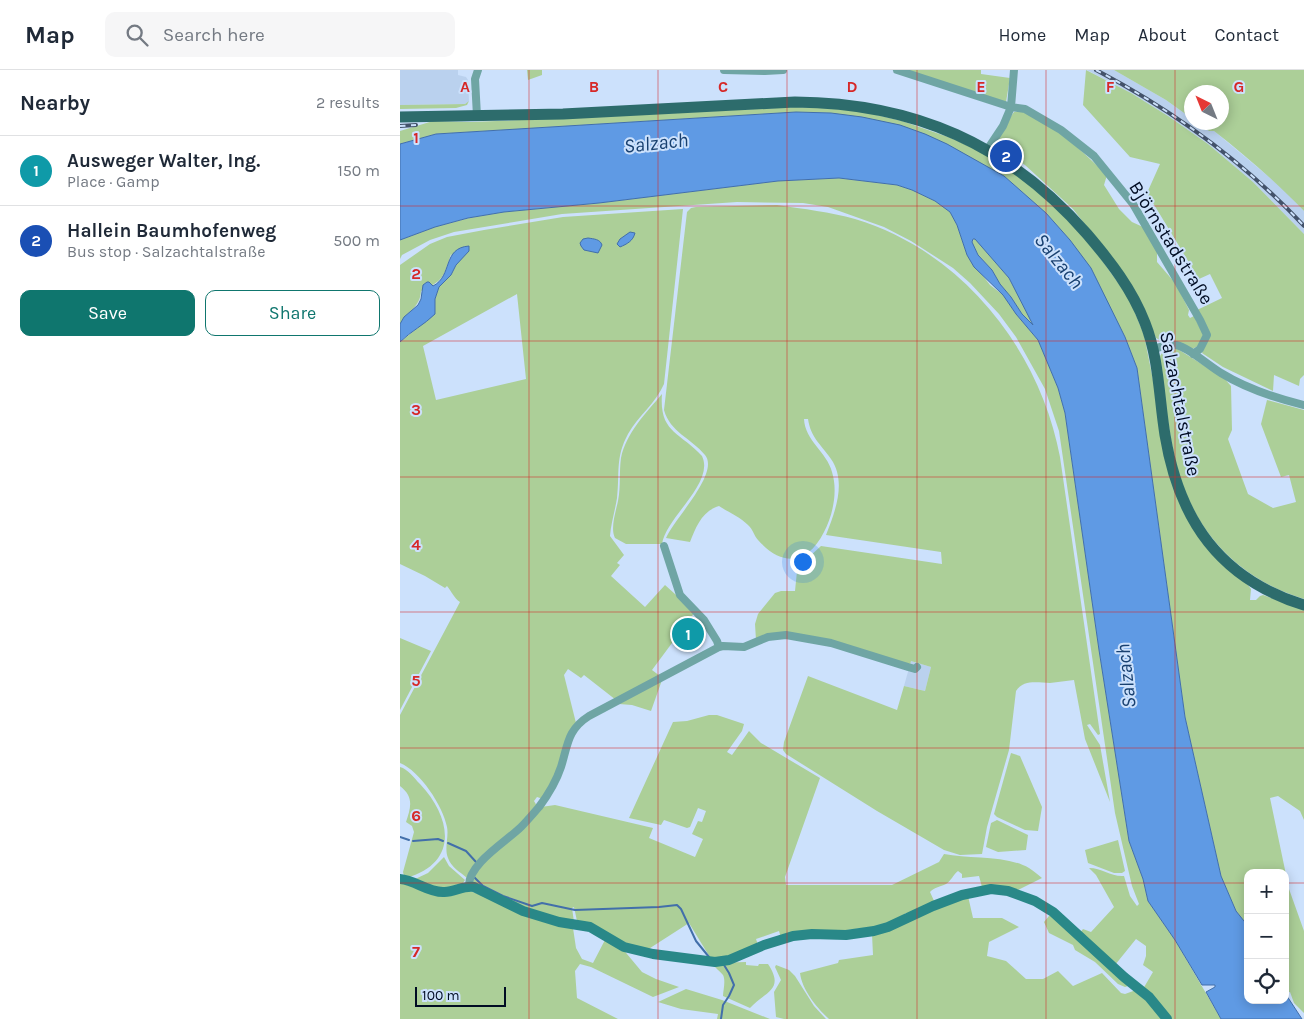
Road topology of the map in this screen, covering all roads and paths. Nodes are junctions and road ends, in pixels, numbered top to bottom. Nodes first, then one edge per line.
1 (478, 70) edge
2 (724, 70) edge
3 (784, 70) edge
4 (898, 70) edge
5 (1014, 70) edge
6 (1011, 107) junction
7 (477, 116) junction
8 (400, 117) edge
9 (987, 150) junction
10 (1153, 350) junction
11 (1192, 354) junction
12 (1304, 405) edge
13 (664, 546) dead end
14 (1304, 605) edge
15 (719, 647) junction
16 (917, 668) dead end
17 (400, 879) edge
18 (469, 886) junction
19 (1167, 1019) edge

1 - 7 street
2 - 3 street
4 - 6 street, Björnstadstraße
5 - 6 street
6 - 9 street
6 - 11 street, Björnstadstraße
7 - 8 main road, Salzachtalstraße
7 - 9 main road, Salzachtalstraße
9 - 10 main road, Salzachtalstraße
10 - 11 street
10 - 14 main road, Salzachtalstraße
11 - 12 street
13 - 15 street
15 - 16 street
15 - 18 street
17 - 18 street
18 - 19 street

